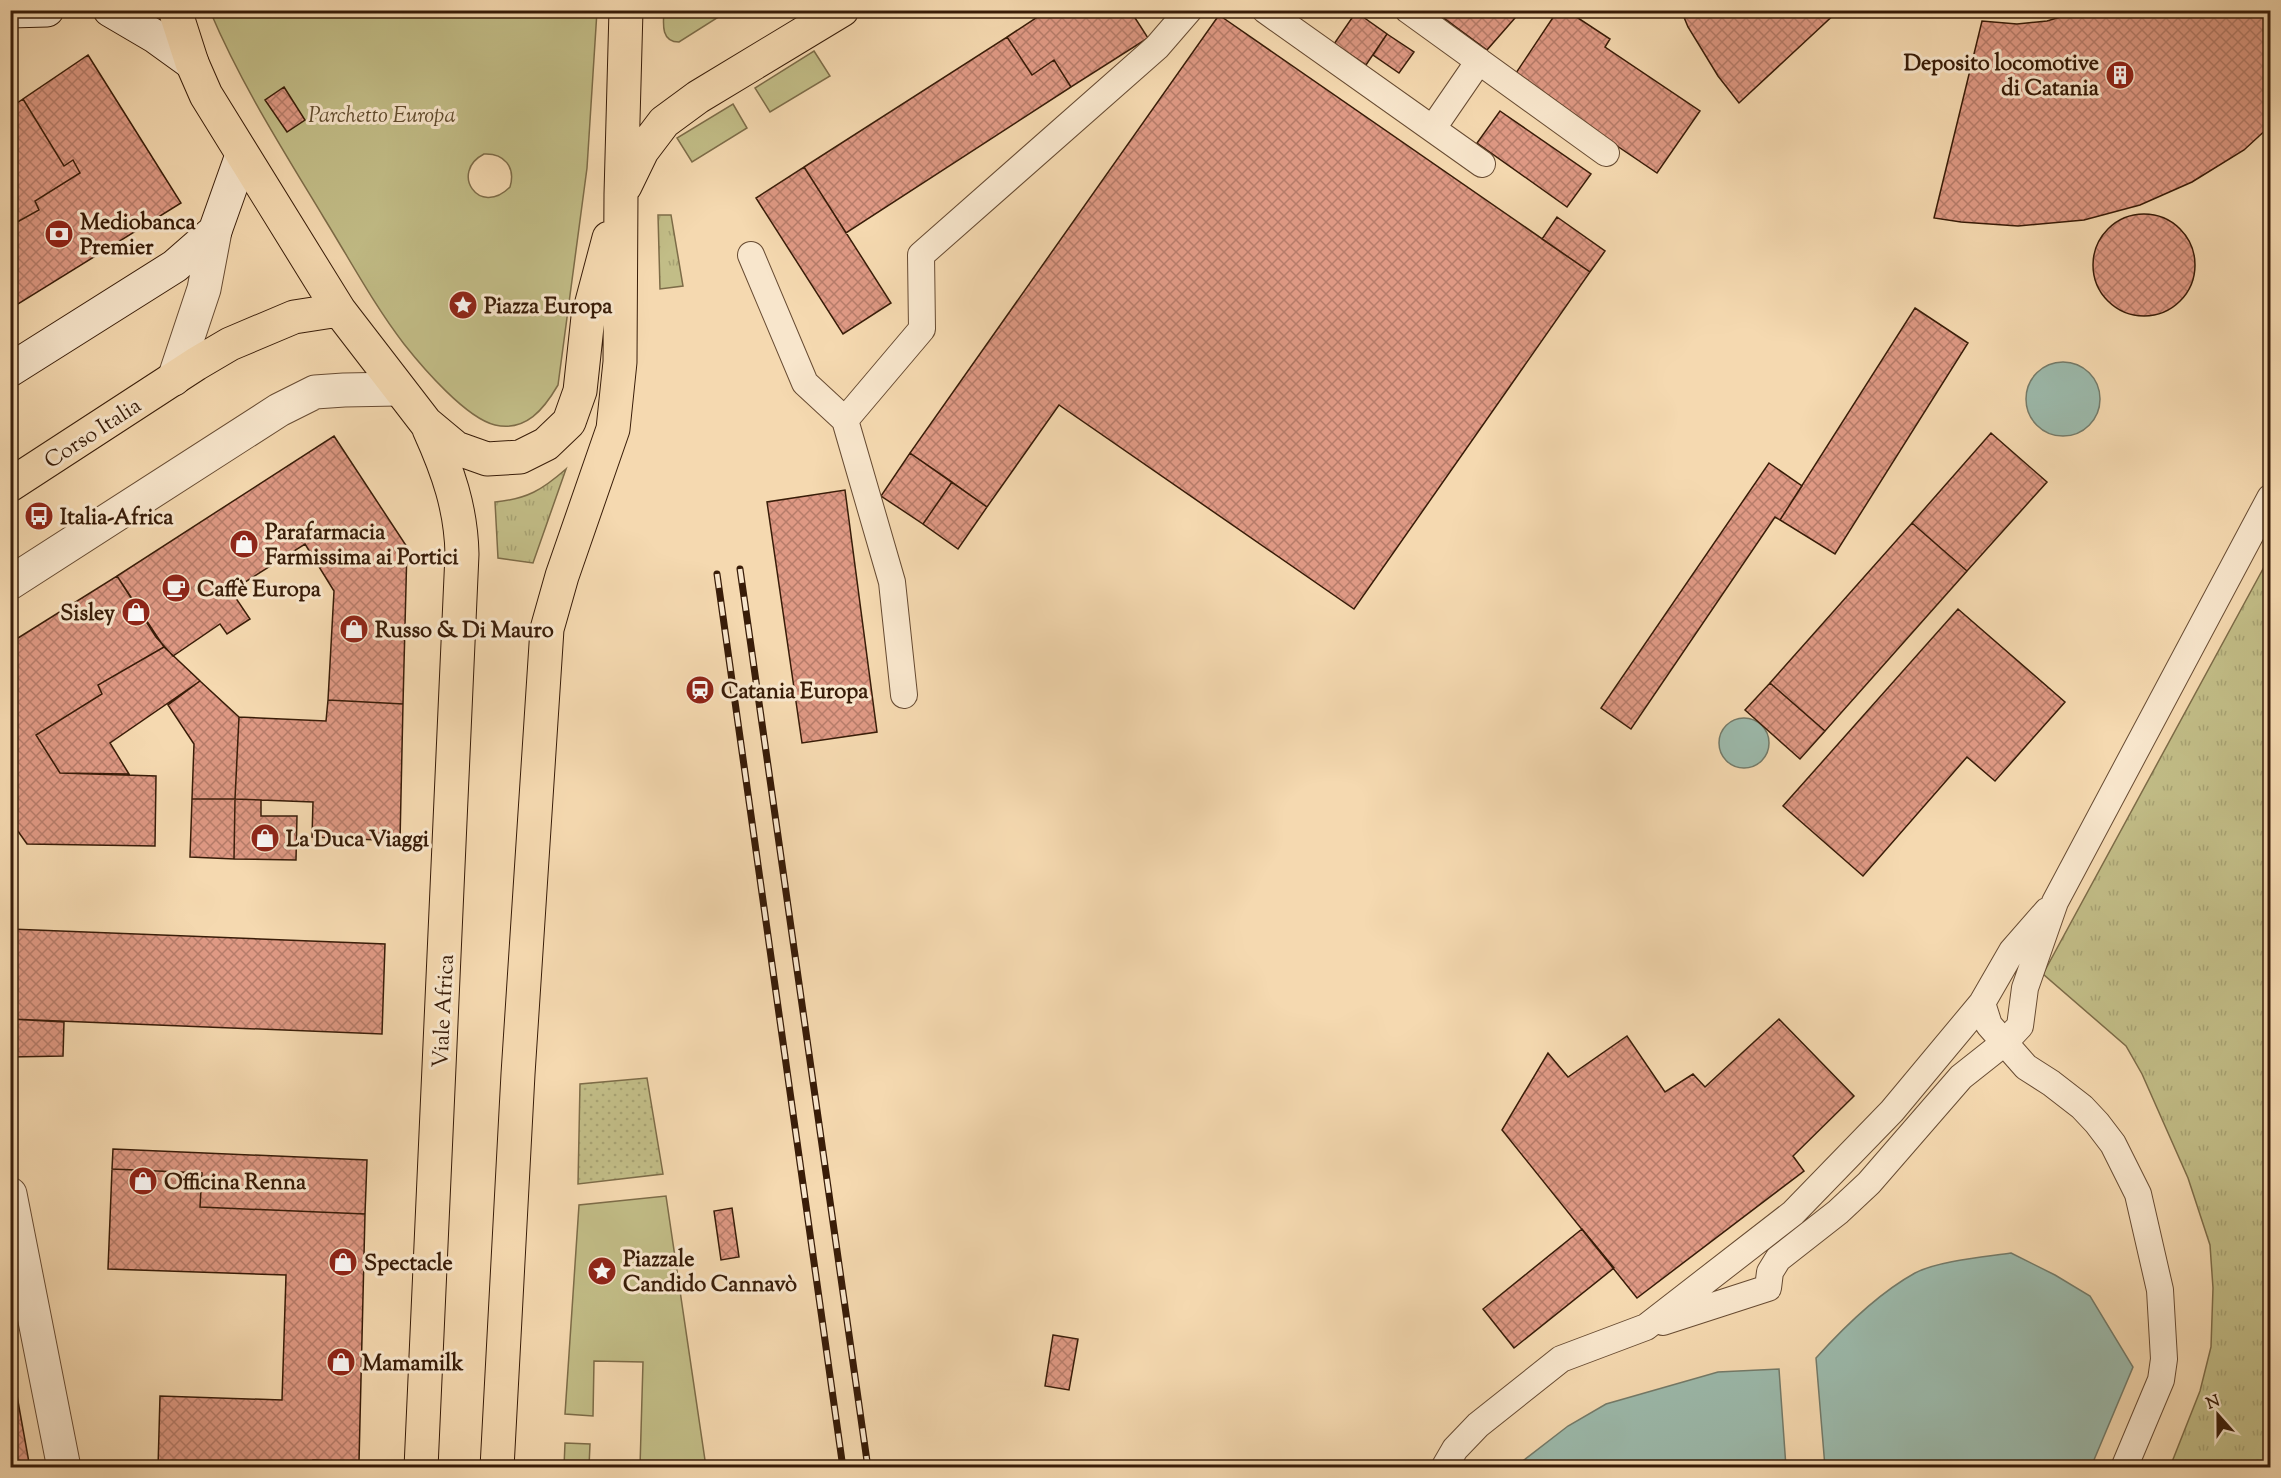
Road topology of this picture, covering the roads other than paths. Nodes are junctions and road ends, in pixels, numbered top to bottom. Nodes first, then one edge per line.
1 (47, 10) edge
2 (110, 10) edge
3 (175, 10) edge
4 (626, 10) edge
5 (842, 10) edge
6 (1189, 10) edge
7 (1265, 10) edge
8 (1408, 10) edge
9 (10, 11) edge
10 (1479, 61) junction
11 (192, 63) junction
12 (1433, 128) junction
13 (1606, 153) dead end
14 (242, 155) junction
15 (1482, 164) dead end
16 (621, 194) junction
17 (215, 231) junction
18 (751, 255) dead end
19 (339, 310) junction
20 (10, 369) edge
21 (174, 379) junction
22 (398, 389) junction
23 (845, 420) junction
24 (426, 423) junction
25 (10, 485) edge
26 (2271, 498) edge
27 (10, 583) edge
28 (904, 695) dead end
29 (2055, 902) junction
30 (1982, 1003) junction
31 (2004, 1043) junction
32 (10, 1194) edge
33 (1646, 1327) junction
34 (64, 1467) edge
35 (421, 1467) edge
36 (497, 1467) edge
37 (1444, 1467) edge
38 (2124, 1467) edge

1 - 9 street
2 - 11 street
3 - 11 main road
4 - 16 main road
5 - 16 main road
6 - 23 lane
7 - 12 lane
8 - 10 lane
10 - 12 lane
10 - 13 lane
11 - 14 main road
12 - 15 lane
14 - 17 street
14 - 19 main road
16 - 24 main road
16 - 36 main road
17 - 20 street
17 - 21 street
18 - 23 lane
19 - 21 main road, Corso Italia
19 - 22 main road
21 - 25 main road, Corso Italia
22 - 24 main road
22 - 27 street
23 - 28 lane
24 - 35 main road, Viale Africa
26 - 29 lane
29 - 30 lane
29 - 31 lane
30 - 31 lane
30 - 33 lane
31 - 33 lane
31 - 38 lane
32 - 34 street
33 - 37 lane

